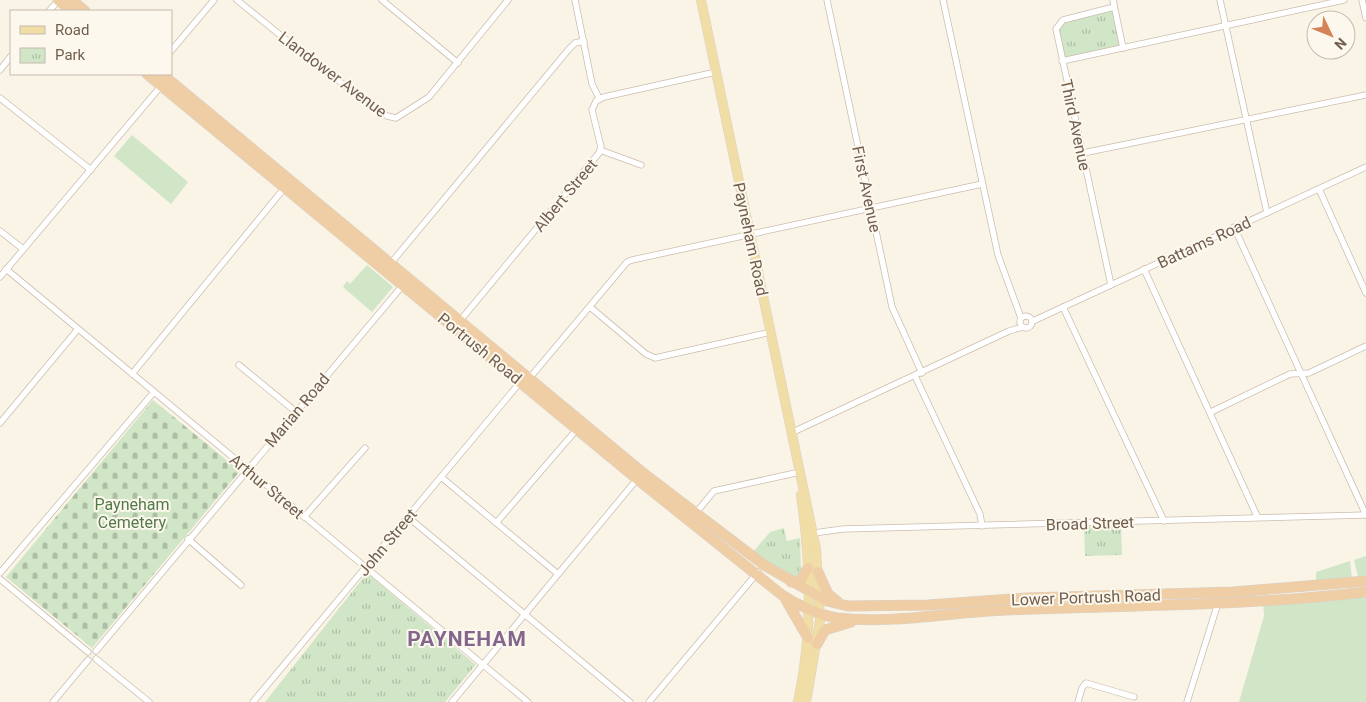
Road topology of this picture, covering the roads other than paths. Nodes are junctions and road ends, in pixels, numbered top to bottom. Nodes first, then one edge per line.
1 (59, 0) edge
2 (72, 0) edge
3 (214, 0) edge
4 (237, 0) edge
5 (382, 0) edge
6 (575, 0) edge
7 (701, 0) edge
8 (827, 0) edge
9 (943, 0) edge
10 (1113, 0) edge
11 (1220, 0) edge
12 (1344, 0) edge
13 (1362, 0) edge
14 (506, 1) edge
15 (1114, 7) junction
16 (50, 10) edge
17 (71, 10) edge
18 (84, 10) edge
19 (1366, 18) edge
20 (1225, 26) junction
21 (584, 41) junction
22 (1123, 48) junction
23 (172, 50) edge
24 (10, 57) edge
25 (1062, 61) junction
26 (458, 63) junction
27 (0, 70) edge
28 (716, 72) junction
29 (148, 75) edge
30 (157, 75) edge
31 (163, 75) edge
32 (161, 86) junction
33 (181, 89) junction
34 (1366, 95) edge
35 (0, 98) edge
36 (599, 98) junction
37 (1246, 119) junction
38 (600, 150) junction
39 (1083, 153) junction
40 (641, 165) dead end
41 (1366, 167) edge
42 (91, 170) junction
43 (289, 184) junction
44 (982, 184) junction
45 (1319, 189) junction
46 (870, 207) junction
47 (1267, 213) junction
48 (1234, 227) junction
49 (0, 231) edge
50 (750, 233) junction
51 (23, 249) junction
52 (391, 263) junction
53 (6, 269) junction
54 (1144, 270) junction
55 (0, 277) edge
56 (403, 285) junction
57 (1110, 285) junction
58 (1366, 293) edge
59 (1063, 306) junction
60 (590, 307) junction
61 (1026, 318) junction
62 (457, 324) junction
63 (1024, 327) junction
64 (78, 329) junction
65 (1009, 331) junction
66 (771, 332) junction
67 (1366, 346) edge
68 (239, 366) dead end
69 (922, 373) junction
70 (1300, 373) junction
71 (132, 374) junction
72 (915, 376) junction
73 (525, 380) junction
74 (154, 392) junction
75 (296, 410) junction
76 (1211, 412) junction
77 (0, 424) edge
78 (580, 425) junction
79 (792, 432) junction
80 (365, 448) dead end
81 (247, 469) junction
82 (800, 475) junction
83 (640, 476) junction
84 (441, 477) junction
85 (695, 514) junction
86 (1366, 515) edge
87 (1257, 516) junction
88 (304, 517) junction
89 (408, 517) junction
90 (1164, 520) junction
91 (496, 523) junction
92 (982, 526) junction
93 (814, 533) junction
94 (188, 539) junction
95 (764, 565) junction
96 (366, 568) junction
97 (813, 570) junction
98 (0, 573) edge
99 (558, 574) junction
100 (757, 574) junction
101 (0, 579) edge
102 (790, 582) junction
103 (1366, 582) edge
104 (1354, 583) junction
105 (241, 585) dead end
106 (1366, 591) edge
107 (809, 592) junction
108 (1232, 592) junction
109 (1203, 593) junction
110 (782, 595) junction
111 (820, 598) junction
112 (1026, 598) junction
113 (989, 602) junction
114 (1218, 603) junction
115 (842, 605) junction
116 (810, 608) junction
117 (1008, 610) junction
118 (820, 613) junction
119 (526, 614) junction
120 (864, 619) junction
121 (808, 638) junction
122 (817, 644) junction
123 (96, 651) junction
124 (88, 652) junction
125 (96, 659) junction
126 (88, 660) junction
127 (483, 665) junction
128 (1134, 697) dead end
129 (54, 702) edge
130 (149, 702) edge
131 (253, 702) edge
132 (452, 702) edge
133 (528, 702) edge
134 (630, 702) edge
135 (649, 702) edge
136 (798, 702) edge
137 (806, 702) edge
138 (1078, 702) edge
139 (1187, 702) edge

1 - 16 street
1 - 17 highway
2 - 18 highway
3 - 23 street
4 - 26 street, Llandower Avenue
5 - 26 street
6 - 21 street
7 - 28 main road, Payneham Road
8 - 46 street, First Avenue
9 - 44 street
10 - 15 street
11 - 20 street
12 - 20 street
13 - 19 street
14 - 26 street, Llandower Avenue
15 - 22 street
15 - 25 street, Third Avenue
20 - 22 street
20 - 37 street
21 - 36 street
21 - 52 street
22 - 25 street
24 - 27 street
25 - 39 street, Third Avenue
28 - 36 street
28 - 50 main road, Payneham Road
29 - 32 highway, Portrush Road
30 - 32 highway
31 - 33 highway, Portrush Road
32 - 33 highway
32 - 42 street
32 - 43 highway, Portrush Road
33 - 43 highway, Portrush Road
34 - 37 street
35 - 42 street
36 - 38 street, Albert Street
37 - 39 street
37 - 47 street
38 - 40 street
38 - 62 street, Albert Street
39 - 57 street, Third Avenue
41 - 45 street, Battams Road
42 - 51 street
43 - 52 highway, Portrush Road
43 - 56 highway, Portrush Road
43 - 71 street
44 - 46 street, John Street
44 - 61 street
45 - 47 street, Battams Road
45 - 58 street
46 - 50 street, John Street
46 - 69 street, First Avenue
47 - 48 street, Battams Road
48 - 54 street, Battams Road
48 - 70 street
49 - 51 street
50 - 60 street, John Street
50 - 66 main road, Payneham Road
51 - 53 street
52 - 62 highway, Portrush Road
53 - 55 street
53 - 64 street, Arthur Street
54 - 57 street, Battams Road
54 - 76 street
56 - 62 highway, Portrush Road
56 - 75 street, Marian Road
57 - 59 street, Battams Road
59 - 61 street, Battams Road
59 - 90 street
60 - 66 street
60 - 73 street, John Street
61 - 63 street
61 - 63 street
61 - 65 street
62 - 73 highway, Portrush Road
63 - 65 street
64 - 71 street, Arthur Street
64 - 77 street
65 - 69 street
66 - 79 main road, Payneham Road
67 - 70 street
68 - 75 street
69 - 72 street
70 - 76 street
70 - 86 street
71 - 74 street, Arthur Street
72 - 79 street
72 - 92 street
73 - 78 highway, Portrush Road
73 - 84 street, John Street
74 - 81 street, Arthur Street
74 - 98 street
75 - 81 street, Marian Road
76 - 87 street
78 - 83 highway, Portrush Road
78 - 91 street
79 - 82 main road, Payneham Road
80 - 88 street
81 - 88 street, Arthur Street
81 - 94 street, Marian Road
82 - 85 street
82 - 93 main road, Payneham Road
82 - 97 main road, Payneham Road
83 - 85 highway, Portrush Road
83 - 99 street
83 - 100 highway, Portrush Road
84 - 89 street, John Street
84 - 91 street
85 - 95 highway, Portrush Road
86 - 87 street, Broad Street
87 - 90 street, Broad Street
88 - 96 street, Arthur Street
89 - 96 street, John Street
89 - 119 street
90 - 92 street, Broad Street
91 - 99 street
92 - 93 street, Broad Street
93 - 97 main road, Payneham Road
94 - 105 street
94 - 123 street, Marian Road
95 - 100 street
95 - 102 highway, Portrush Road
96 - 127 street, Arthur Street
96 - 131 street, John Street
97 - 102 highway
97 - 107 main road, Payneham Road
97 - 111 main road, Payneham Road
97 - 115 highway
99 - 119 street
100 - 110 highway, Portrush Road
100 - 135 street
101 - 124 street
102 - 107 highway, Portrush Road
103 - 104 highway, Lower Portrush Road
104 - 106 highway
104 - 108 highway, Lower Portrush Road
106 - 114 highway, Lower Portrush Road
107 - 111 highway, Lower Portrush Road
107 - 116 main road, Payneham Road
108 - 109 highway, Lower Portrush Road
108 - 114 highway
109 - 112 highway, Lower Portrush Road
109 - 114 highway
110 - 116 highway, Portrush Road
110 - 121 highway
111 - 115 highway, Lower Portrush Road
111 - 118 main road, Payneham Road
112 - 113 highway, Lower Portrush Road
112 - 117 highway
113 - 115 highway, Lower Portrush Road
113 - 117 highway
114 - 117 highway, Lower Portrush Road
114 - 139 street
116 - 118 highway, Portrush Road
116 - 121 main road, Payneham Road
117 - 120 highway, Lower Portrush Road
118 - 120 highway, Lower Portrush Road
118 - 122 main road, Payneham Road
119 - 127 street
119 - 134 street
120 - 122 highway
121 - 136 main road, Payneham Road
122 - 137 main road, Payneham Road
123 - 124 street
123 - 125 street
124 - 126 street
125 - 126 street
125 - 130 street
126 - 129 street
127 - 132 street
127 - 133 street, Arthur Street
128 - 138 street

